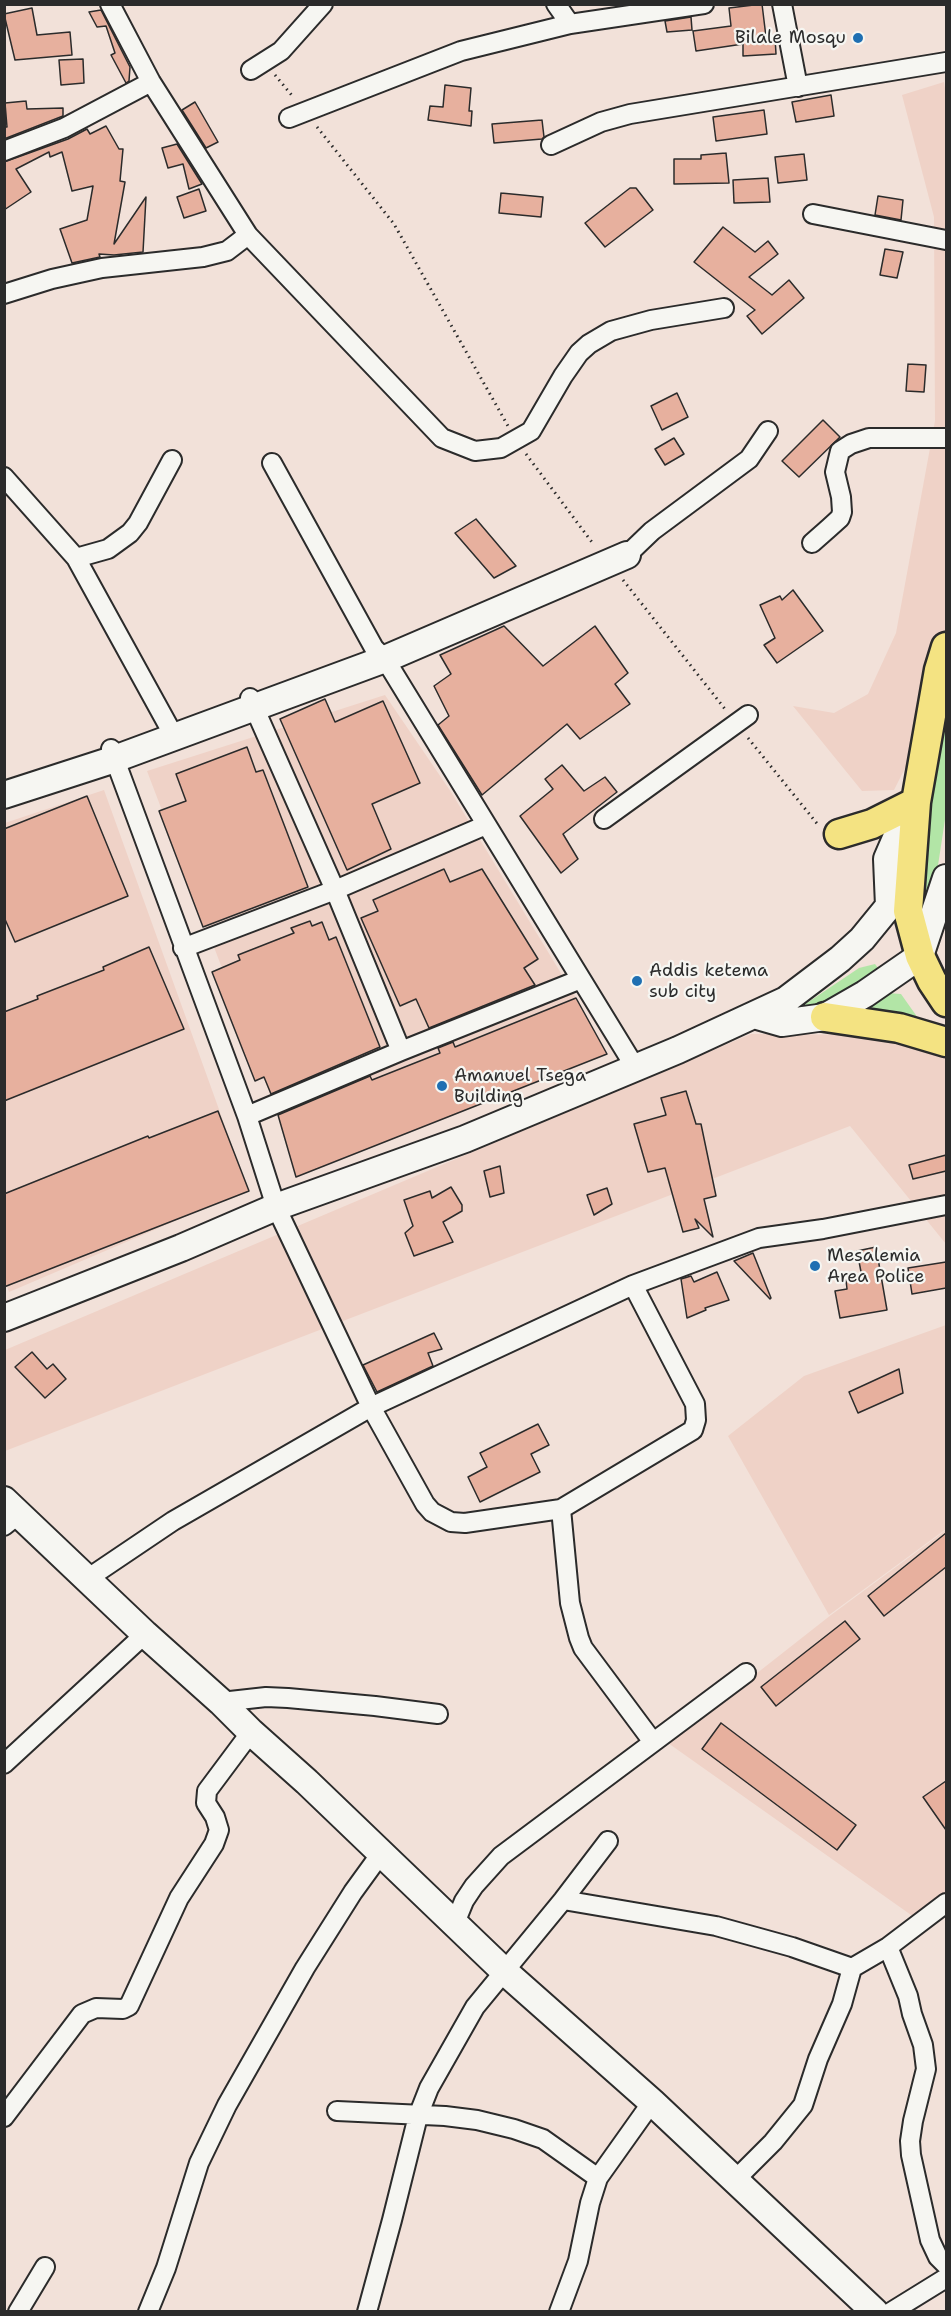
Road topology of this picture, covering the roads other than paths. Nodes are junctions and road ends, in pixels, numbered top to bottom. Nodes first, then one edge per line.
1 (110, 4) edge
2 (323, 4) edge
3 (556, 4) edge
4 (704, 4) edge
5 (782, 4) edge
6 (570, 24) junction
7 (946, 62) edge
8 (257, 65) road end
9 (151, 82) junction
10 (798, 87) junction
11 (297, 115) road end
12 (551, 145) dead end
13 (4, 151) edge
14 (813, 214) dead end
15 (248, 235) junction
16 (946, 240) edge
17 (4, 294) edge
18 (724, 308) dead end
19 (768, 431) dead end
20 (946, 438) edge
21 (172, 460) dead end
22 (272, 463) dead end
23 (4, 477) edge
24 (812, 543) dead end
25 (614, 554) joint
26 (76, 558) junction
27 (946, 647) edge
28 (380, 653) junction
29 (252, 702) junction
30 (742, 719) road end
31 (169, 727) junction
32 (112, 754) junction
33 (4, 785) edge
34 (4, 795) edge
35 (916, 807) junction
36 (604, 819) dead end
37 (486, 825) junction
38 (839, 834) road end
39 (946, 878) edge
40 (335, 890) junction
41 (183, 948) junction
42 (920, 956) junction
43 (581, 979) junction
44 (946, 982) edge
45 (946, 1002) edge
46 (754, 1015) junction
47 (825, 1017) junction
48 (946, 1042) edge
49 (401, 1051) junction
50 (635, 1067) junction
51 (247, 1116) junction
52 (946, 1205) edge
53 (276, 1207) junction
54 (633, 1285) junction
55 (4, 1318) edge
56 (371, 1407) junction
57 (561, 1509) junction
58 (9, 1514) edge
59 (87, 1579) junction
60 (145, 1634) junction
61 (746, 1673) dead end
62 (221, 1702) junction
63 (438, 1714) dead end
64 (250, 1732) junction
65 (653, 1742) junction
66 (4, 1764) edge
67 (608, 1841) dead end
68 (382, 1852) junction
69 (563, 1900) junction
70 (946, 1903) edge
71 (455, 1923) junction
72 (888, 1947) junction
73 (852, 1968) junction
74 (504, 1971) junction
75 (652, 2102) junction
76 (337, 2111) dead end
77 (4, 2116) edge
78 (418, 2116) junction
79 (598, 2178) junction
80 (735, 2180) junction
81 (946, 2265) edge
82 (45, 2267) dead end
83 (946, 2278) edge
84 (560, 2311) edge
85 (18, 2312) edge
86 (148, 2312) edge
87 (367, 2312) edge
88 (875, 2312) edge
89 (891, 2312) edge

1 - 9 street
2 - 8 street
3 - 6 street
4 - 6 street
5 - 10 street
6 - 11 street
7 - 10 street
9 - 13 street
9 - 15 street
10 - 12 street
14 - 16 street
15 - 17 street
15 - 18 street
19 - 25 street
20 - 24 street
21 - 26 street
22 - 28 street
23 - 26 street
25 - 28 main road
26 - 31 street
27 - 35 main road
28 - 29 main road
28 - 37 street
29 - 31 main road
29 - 32 main road
29 - 40 street
30 - 36 street
31 - 32 main road
32 - 33 main road
32 - 34 main road
32 - 41 street
35 - 38 main road
35 - 42 main road
35 - 46 main road
37 - 40 street
37 - 43 street
39 - 42 main road
40 - 41 street
40 - 49 street
41 - 51 street
42 - 44 main road
42 - 45 main road
42 - 47 main road
43 - 49 street
43 - 50 street
46 - 47 main road
46 - 50 main road
47 - 48 main road
49 - 51 street
50 - 53 main road
51 - 53 street
52 - 54 street
53 - 55 main road
53 - 56 street
54 - 56 street
54 - 57 street
56 - 57 street
56 - 59 street
57 - 65 street
58 - 59 main road
59 - 60 main road
60 - 62 main road
60 - 66 street
61 - 65 street
62 - 63 street
62 - 64 main road
64 - 68 main road
64 - 77 street
65 - 71 street
67 - 69 street
68 - 71 main road
68 - 86 street
69 - 73 street
69 - 74 street
70 - 72 street
71 - 74 main road
72 - 73 street
72 - 81 street
73 - 80 street
74 - 75 main road
74 - 78 street
75 - 79 street
75 - 80 main road
76 - 78 street
78 - 79 street
78 - 87 street
79 - 84 street
80 - 88 main road
82 - 85 street
83 - 89 street

